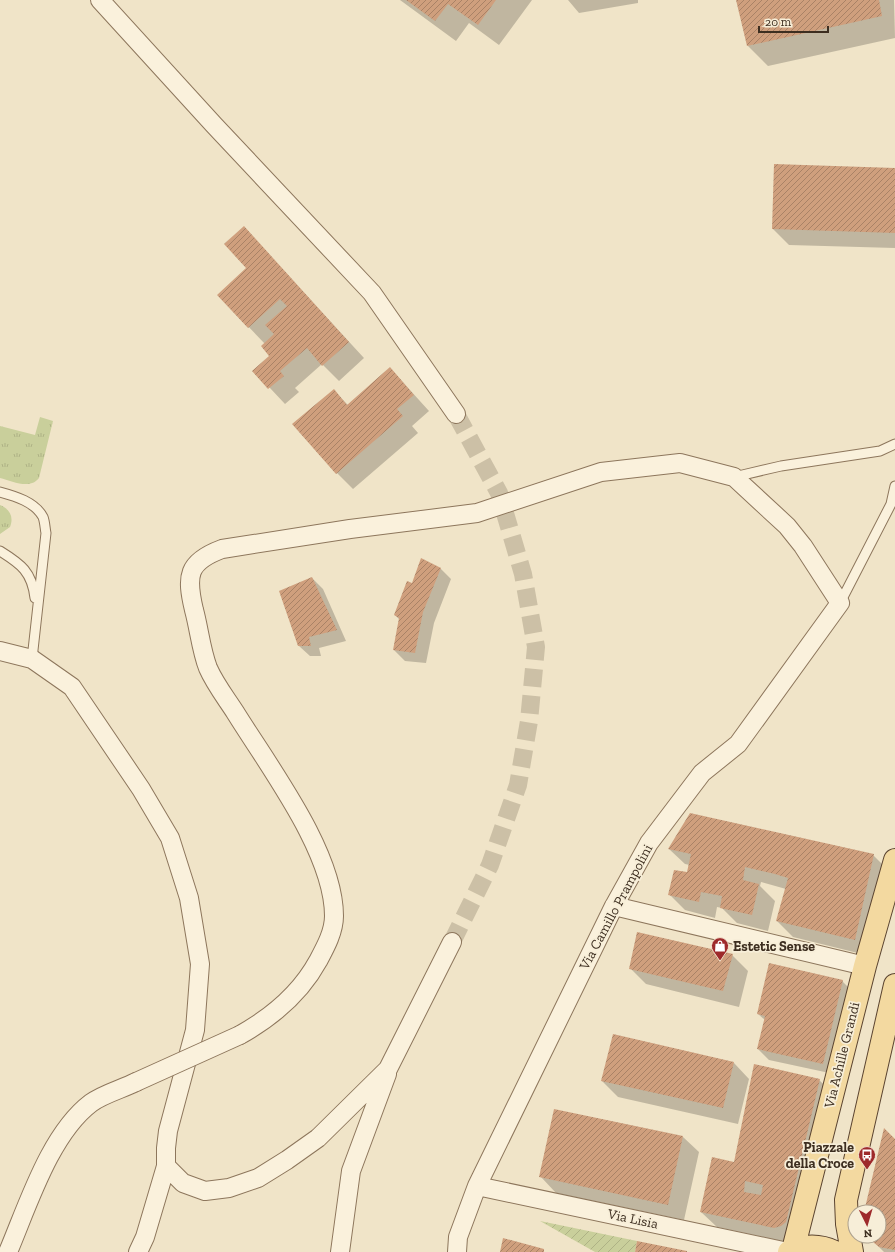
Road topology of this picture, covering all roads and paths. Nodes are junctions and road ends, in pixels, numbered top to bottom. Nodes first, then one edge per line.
1 (100, 0) edge
2 (456, 414) tunnel mouth
3 (895, 444) edge
4 (734, 477) junction
5 (895, 486) edge
6 (0, 492) edge
7 (0, 551) edge
8 (840, 603) junction
9 (37, 614) junction
10 (0, 651) edge
11 (32, 659) junction
12 (895, 860) edge
13 (614, 906) junction
14 (452, 942) tunnel mouth
15 (865, 966) junction
16 (895, 986) edge
17 (388, 1069) junction
18 (166, 1166) junction
19 (477, 1186) junction
20 (790, 1251) edge
21 (8, 1252) edge
22 (138, 1252) edge
23 (340, 1252) edge
24 (457, 1252) edge
25 (835, 1252) edge
26 (852, 1252) edge

1 - 2 street
3 - 4 lane
4 - 8 street
4 - 21 street, bridge
5 - 8 lane
6 - 9 lane
7 - 9 lane
8 - 13 street, Via Camillo Prampolini
9 - 11 lane
10 - 11 street
11 - 18 street
12 - 15 main road, Via Achille Grandi
13 - 15 street
13 - 19 street, Via Camillo Prampolini
14 - 17 street
15 - 20 main road, Via Achille Grandi
16 - 26 main road
17 - 18 street
17 - 23 street
18 - 22 street
19 - 20 street, Via Lisia
19 - 24 street, Via Camillo Prampolini
20 - 25 main road

